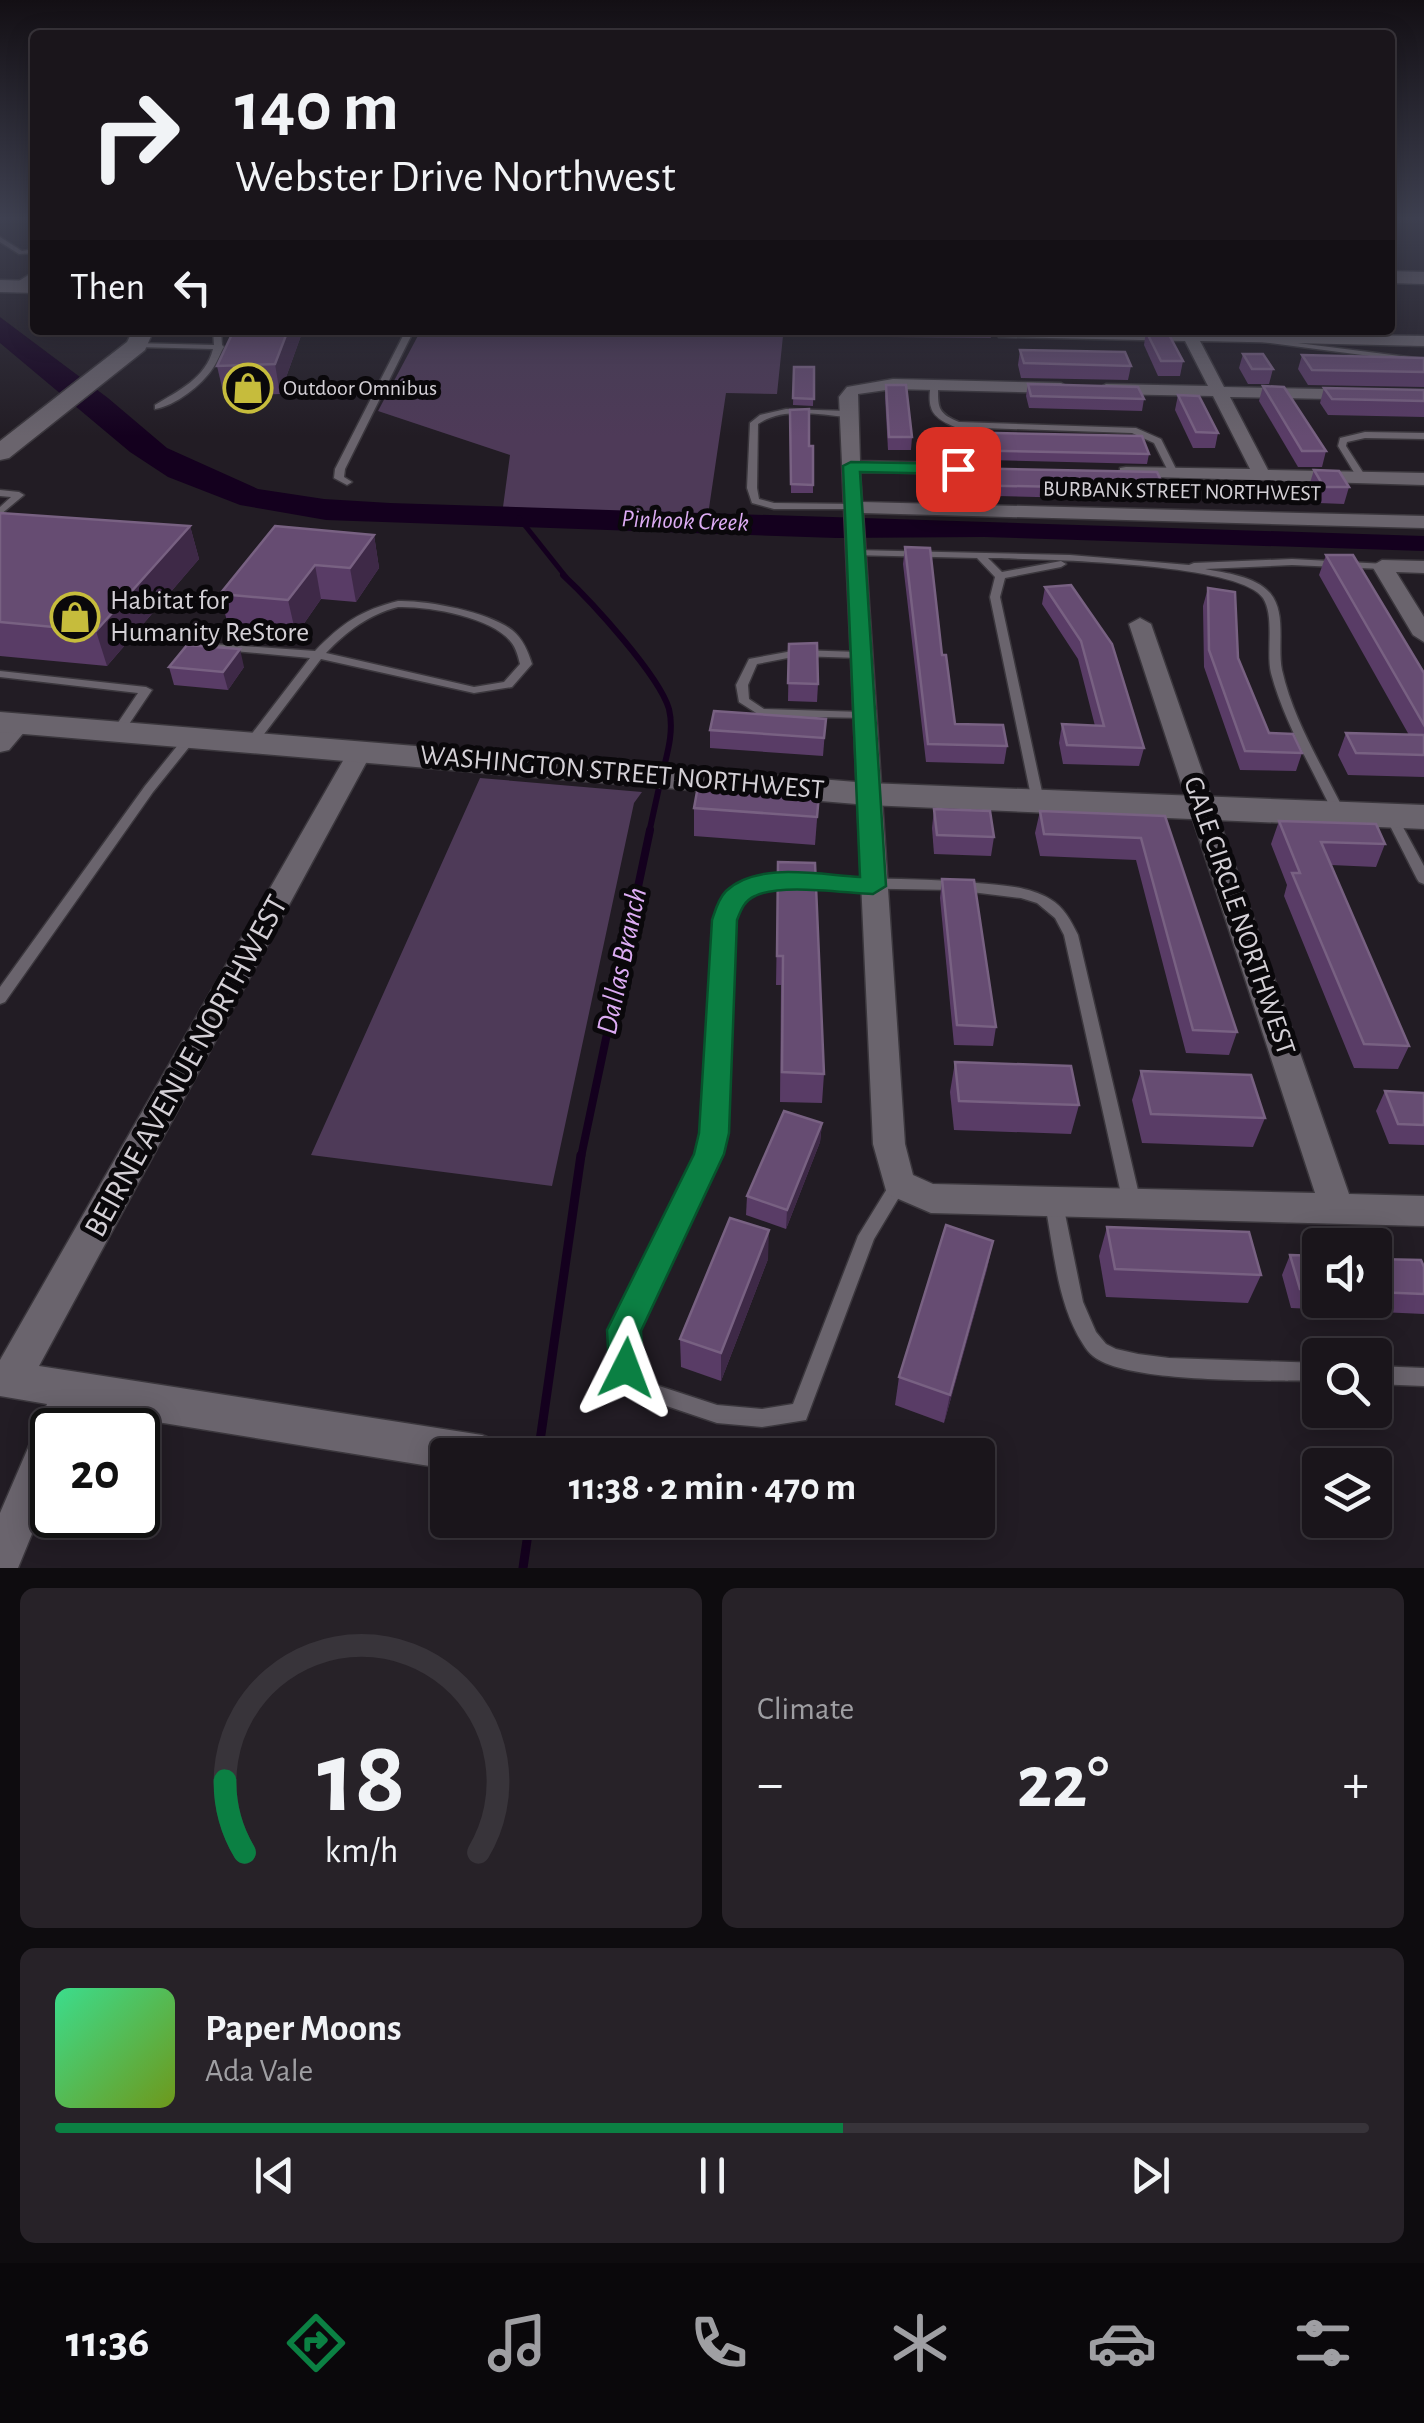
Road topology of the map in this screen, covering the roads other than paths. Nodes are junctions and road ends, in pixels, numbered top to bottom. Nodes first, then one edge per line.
1 (143, 335) edge
2 (150, 335) edge
3 (217, 335) edge
4 (407, 335) edge
5 (1142, 335) edge
6 (1315, 335) edge
7 (1352, 335) edge
8 (1190, 336) junction
9 (1250, 338) junction
10 (1424, 340) edge
11 (220, 347) junction
12 (1424, 361) edge
13 (934, 385) junction
14 (1217, 391) junction
15 (1424, 396) edge
16 (158, 407) dead end
17 (848, 414) junction
18 (15, 426) edge
19 (1424, 436) edge
20 (0, 453) edge
21 (851, 466) junction
22 (1002, 470) edge
23 (1097, 472) edge
24 (1173, 473) junction
25 (1262, 475) junction
26 (1361, 477) junction
27 (1424, 479) edge
28 (348, 482) dead end
29 (0, 493) edge
30 (854, 507) junction
31 (0, 512) edge
32 (1424, 522) edge
33 (855, 551) junction
34 (980, 557) junction
35 (1088, 558) junction
36 (1253, 563) junction
37 (1382, 566) junction
38 (1186, 567) junction
39 (1424, 567) edge
40 (1000, 576) junction
41 (1253, 584) junction
42 (1140, 624) dead end
43 (1424, 635) edge
44 (201, 645) edge
45 (318, 655) junction
46 (859, 655) junction
47 (0, 674) edge
48 (863, 716) junction
49 (6, 730) edge
50 (116, 733) junction
51 (190, 738) junction
52 (251, 742) junction
53 (360, 752) junction
54 (868, 794) junction
55 (1038, 800) junction
56 (1202, 807) junction
57 (1338, 813) junction
58 (1408, 816) edge
59 (1424, 879) edge
60 (873, 886) junction
61 (0, 998) edge
62 (899, 1184) junction
63 (1054, 1201) junction
64 (1132, 1203) junction
65 (1337, 1208) junction
66 (1424, 1211) edge
67 (1302, 1371) edge
68 (1392, 1376) edge
69 (1424, 1377) edge
70 (6, 1379) edge
71 (72, 1389) junction
72 (65, 1408) edge
73 (430, 1447) edge
74 (30, 1490) edge
75 (0, 1562) edge

1 - 18 main road
2 - 11 lane
3 - 11 lane
4 - 28 lane
5 - 8 street
6 - 9 street
7 - 10 street
8 - 9 street
8 - 14 street
9 - 12 lane
11 - 16 lane
13 - 14 street
13 - 17 street
13 - 24 lane
14 - 15 street
14 - 25 street
17 - 21 street
17 - 30 lane, BURBANK STREET NORTHWEST
18 - 20 main road
19 - 26 lane
21 - 22 street
21 - 30 street
23 - 24 street
24 - 25 street
25 - 26 street
26 - 27 street
29 - 31 lane
30 - 32 street, BURBANK STREET NORTHWEST
30 - 33 street
33 - 34 lane
33 - 46 street
34 - 35 lane
34 - 40 lane
35 - 38 lane
35 - 40 lane
36 - 37 lane
36 - 38 lane
36 - 41 lane
37 - 39 street
37 - 43 street
38 - 41 lane
40 - 55 lane
41 - 57 lane
42 - 56 street, GALE CIRCLE NORTHWEST
44 - 45 lane
45 - 45 lane
45 - 52 lane
46 - 48 street
46 - 48 lane
47 - 50 lane
48 - 54 street
49 - 50 main road, WASHINGTON STREET NORTHWEST
50 - 51 main road, WASHINGTON STREET NORTHWEST
51 - 52 main road, WASHINGTON STREET NORTHWEST
51 - 61 lane
52 - 53 main road, WASHINGTON STREET NORTHWEST
53 - 54 main road, WASHINGTON STREET NORTHWEST
53 - 70 street, BEIRNE AVENUE NORTHWEST
54 - 55 main road, WASHINGTON STREET NORTHWEST
54 - 60 street
55 - 56 main road, WASHINGTON STREET NORTHWEST
56 - 57 main road, WASHINGTON STREET NORTHWEST
56 - 65 street, GALE CIRCLE NORTHWEST
57 - 58 main road, WASHINGTON STREET NORTHWEST
58 - 59 lane
60 - 62 street
60 - 62 lane
60 - 64 lane
62 - 63 street
63 - 64 street
63 - 67 lane
64 - 65 street
65 - 66 street
68 - 69 lane
70 - 71 street
71 - 72 street
71 - 73 street
74 - 75 street

